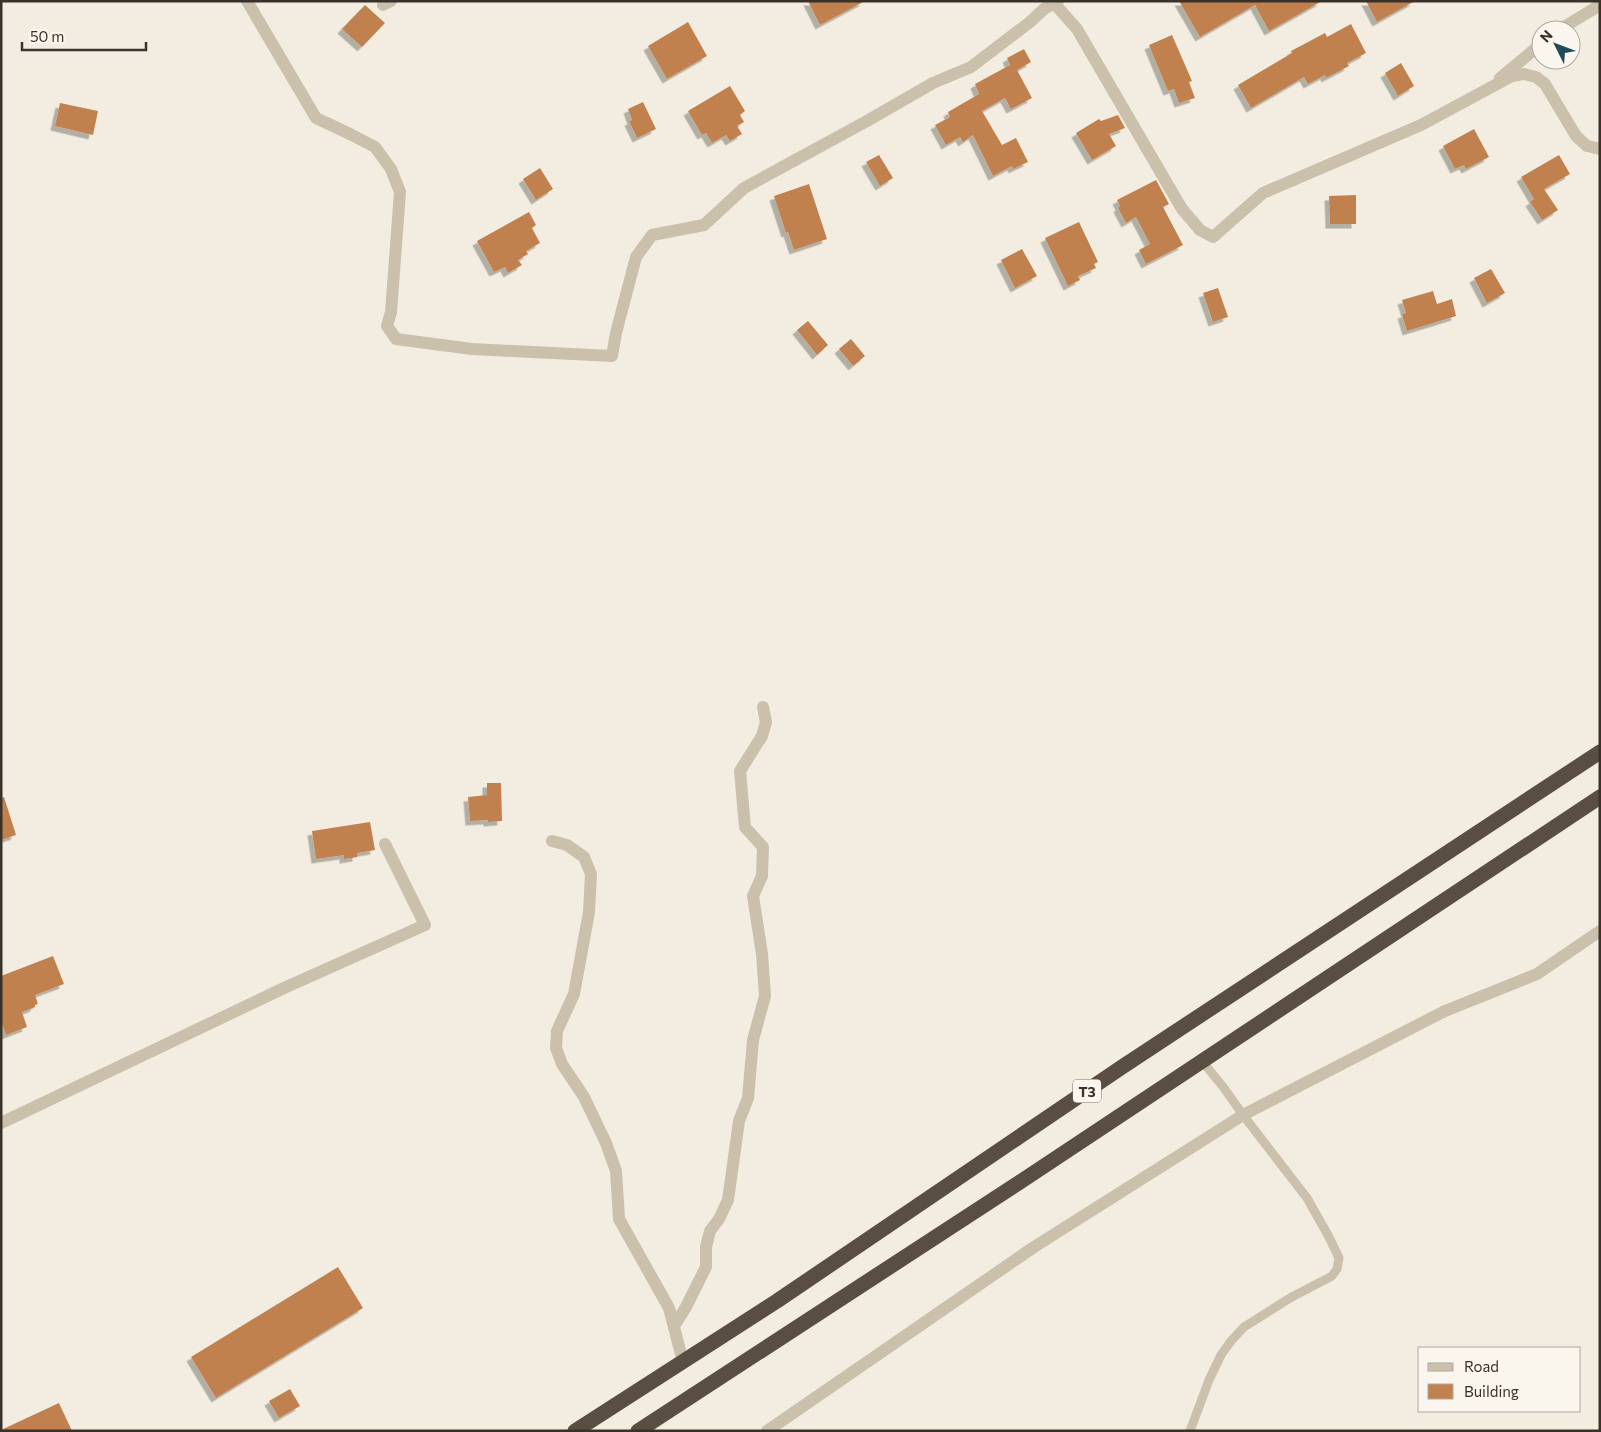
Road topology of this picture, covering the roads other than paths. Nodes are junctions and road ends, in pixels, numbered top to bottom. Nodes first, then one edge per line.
1 (247, 1) edge
2 (1055, 2) edge
3 (1600, 5) edge
4 (1575, 20) edge
5 (1531, 52) edge
6 (1488, 87) junction
7 (1600, 149) edge
8 (763, 707) dead end
9 (1600, 752) edge
10 (1600, 797) edge
11 (552, 841) dead end
12 (386, 844) dead end
13 (1600, 931) edge
14 (1202, 1060) junction
15 (1243, 1115) junction
16 (1, 1124) edge
17 (674, 1326) junction
18 (682, 1362) junction
19 (575, 1431) edge
20 (638, 1431) edge
21 (768, 1431) edge
22 (1190, 1431) edge

1 - 2 street
2 - 6 street
3 - 4 street
5 - 6 street
6 - 7 street
8 - 17 street
9 - 18 highway, T3
10 - 14 highway, T3
11 - 17 street
12 - 16 street
13 - 15 street
14 - 15 lane
14 - 20 highway, T3
15 - 21 street
15 - 22 lane
17 - 18 street
18 - 19 highway, T3

